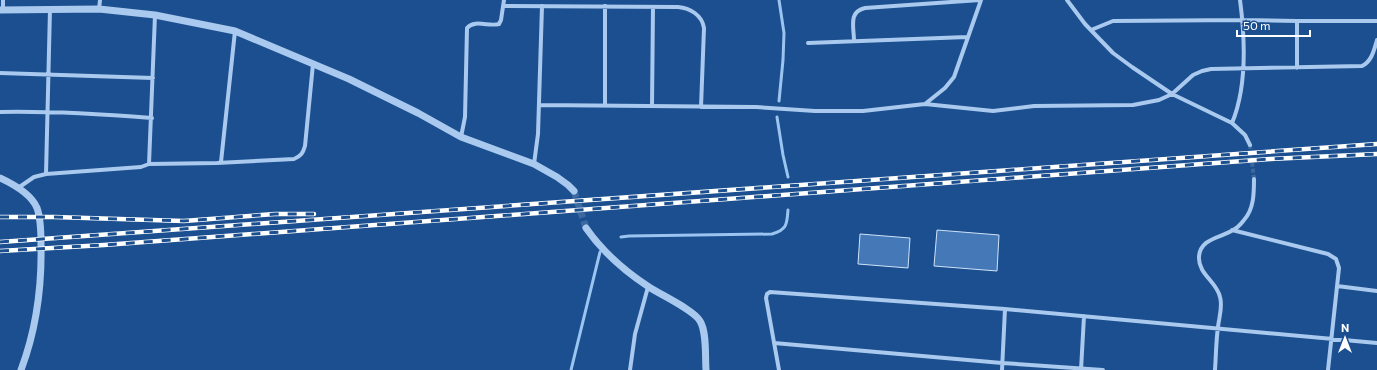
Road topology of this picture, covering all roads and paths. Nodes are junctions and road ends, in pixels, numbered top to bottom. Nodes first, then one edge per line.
1 (3, 0) edge
2 (100, 0) edge
3 (504, 0) edge
4 (549, 0) edge
5 (590, 0) edge
6 (637, 0) edge
7 (980, 0) edge
8 (1067, 0) edge
9 (1240, 0) edge
10 (504, 6) junction
11 (542, 6) junction
12 (549, 6) junction
13 (590, 6) junction
14 (606, 6) junction
15 (637, 6) junction
16 (653, 6) junction
17 (50, 9) junction
18 (99, 9) junction
19 (1, 10) edge
20 (155, 15) junction
21 (1243, 20) junction
22 (1297, 21) junction
23 (1377, 21) edge
24 (1091, 30) junction
25 (235, 31) junction
26 (967, 37) junction
27 (1377, 40) edge
28 (854, 41) junction
29 (808, 43) dead end
30 (314, 64) junction
31 (1297, 68) junction
32 (1243, 69) junction
33 (0, 73) edge
34 (49, 74) junction
35 (153, 78) junction
36 (1172, 94) junction
37 (925, 104) junction
38 (539, 105) junction
39 (605, 106) junction
40 (652, 106) junction
41 (701, 106) junction
42 (48, 111) junction
43 (0, 112) edge
44 (152, 118) junction
45 (1232, 123) junction
46 (461, 137) junction
47 (1250, 145) tunnel mouth
48 (221, 162) junction
49 (149, 164) junction
50 (534, 164) junction
51 (46, 174) junction
52 (0, 178) edge
53 (1254, 179) tunnel mouth
54 (17, 188) junction
55 (574, 191) tunnel mouth
56 (586, 228) tunnel mouth
57 (1232, 230) junction
58 (648, 286) junction
59 (1337, 286) junction
60 (1377, 291) edge
61 (1005, 309) junction
62 (1084, 316) junction
63 (1218, 328) junction
64 (1330, 338) junction
65 (1377, 342) edge
66 (774, 343) junction
67 (1002, 363) junction
68 (1081, 369) edge
69 (21, 370) edge
70 (630, 370) edge
71 (706, 370) edge
72 (779, 370) edge
73 (1002, 370) edge
74 (1103, 370) edge
75 (1215, 370) edge
76 (1328, 370) edge

1 - 19 street
2 - 18 street
3 - 10 street
4 - 12 street
5 - 13 street
6 - 15 street
7 - 26 street
7 - 28 street
8 - 24 street
9 - 21 street
10 - 11 street
10 - 46 street
11 - 12 street
11 - 38 street
12 - 13 street
13 - 14 street
14 - 15 street
14 - 39 street
15 - 16 street
16 - 40 street
16 - 41 street
17 - 18 street
17 - 19 street
17 - 34 street
18 - 20 street
20 - 25 street
20 - 35 street
21 - 22 street
21 - 24 street
21 - 32 street
22 - 23 street
22 - 31 street
24 - 36 street
25 - 30 street
25 - 48 street
26 - 28 street
26 - 37 street
27 - 31 street
28 - 29 street
30 - 46 street
30 - 48 street
31 - 32 street
32 - 36 street
32 - 45 street
33 - 34 street
34 - 35 street
34 - 42 street
35 - 44 street
36 - 37 street
36 - 45 street
37 - 41 street
38 - 39 street
38 - 50 street
39 - 40 street
40 - 41 street
42 - 43 street
42 - 44 street
42 - 51 street
44 - 49 street
45 - 47 street
46 - 50 street
48 - 49 street
49 - 51 street
50 - 55 street
51 - 54 street
52 - 54 street
53 - 57 street
54 - 69 street
56 - 58 street
57 - 59 street
57 - 63 street
58 - 70 street
58 - 71 street
59 - 60 street
59 - 64 street
61 - 62 street
61 - 66 street
61 - 67 street
62 - 63 street
62 - 68 street
63 - 64 street
63 - 75 street
64 - 65 street
64 - 76 street
66 - 67 street
66 - 72 street
67 - 68 street
67 - 73 street
68 - 74 street

